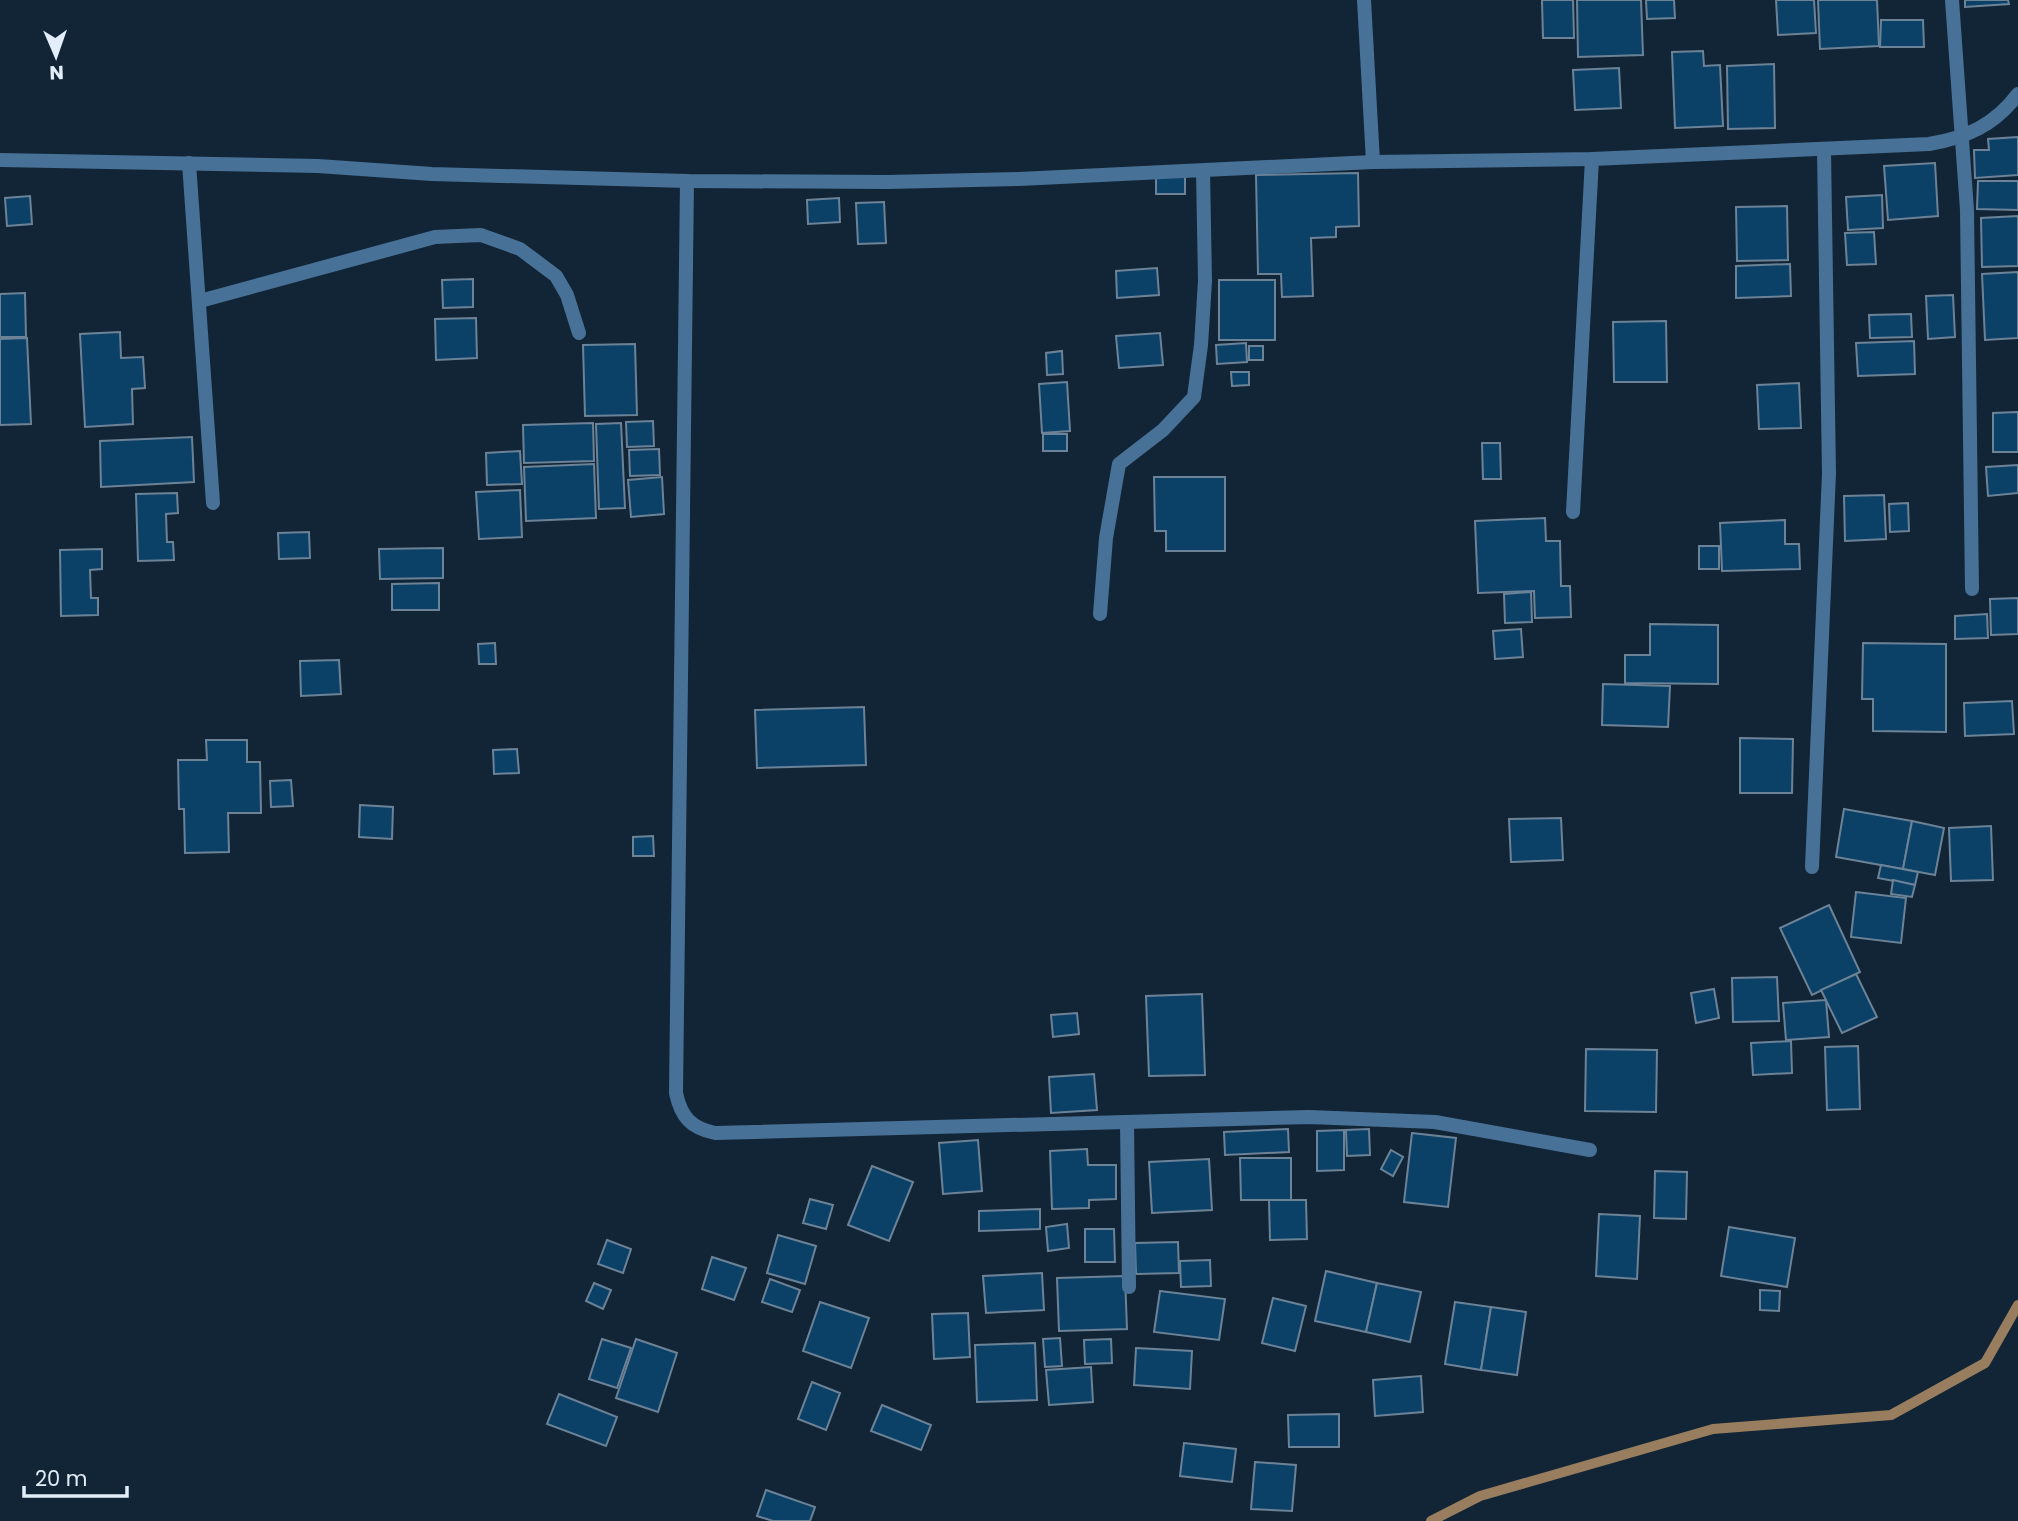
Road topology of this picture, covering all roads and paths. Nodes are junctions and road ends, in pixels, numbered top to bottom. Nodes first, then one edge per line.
1 (1364, 0) edge
2 (1952, 0) edge
3 (2018, 94) edge
4 (1962, 137) junction
5 (1824, 151) junction
6 (1592, 159) junction
7 (0, 160) edge
8 (1373, 162) junction
9 (189, 163) junction
10 (1203, 171) junction
11 (687, 181) junction
12 (200, 301) junction
13 (579, 333) dead end
14 (213, 503) dead end
15 (1573, 512) dead end
16 (1972, 589) dead end
17 (1100, 614) dead end
18 (1812, 867) dead end
19 (1127, 1122) junction
20 (1591, 1150) dead end
21 (1129, 1287) dead end

1 - 8 street
2 - 4 street
3 - 4 street
4 - 5 street
4 - 16 street
5 - 6 street
5 - 18 street
6 - 8 street
6 - 15 street
7 - 9 street
8 - 10 street
9 - 11 street
9 - 12 street
10 - 11 street
10 - 17 street
11 - 19 street
12 - 13 street
12 - 14 street
19 - 20 street
19 - 21 street

